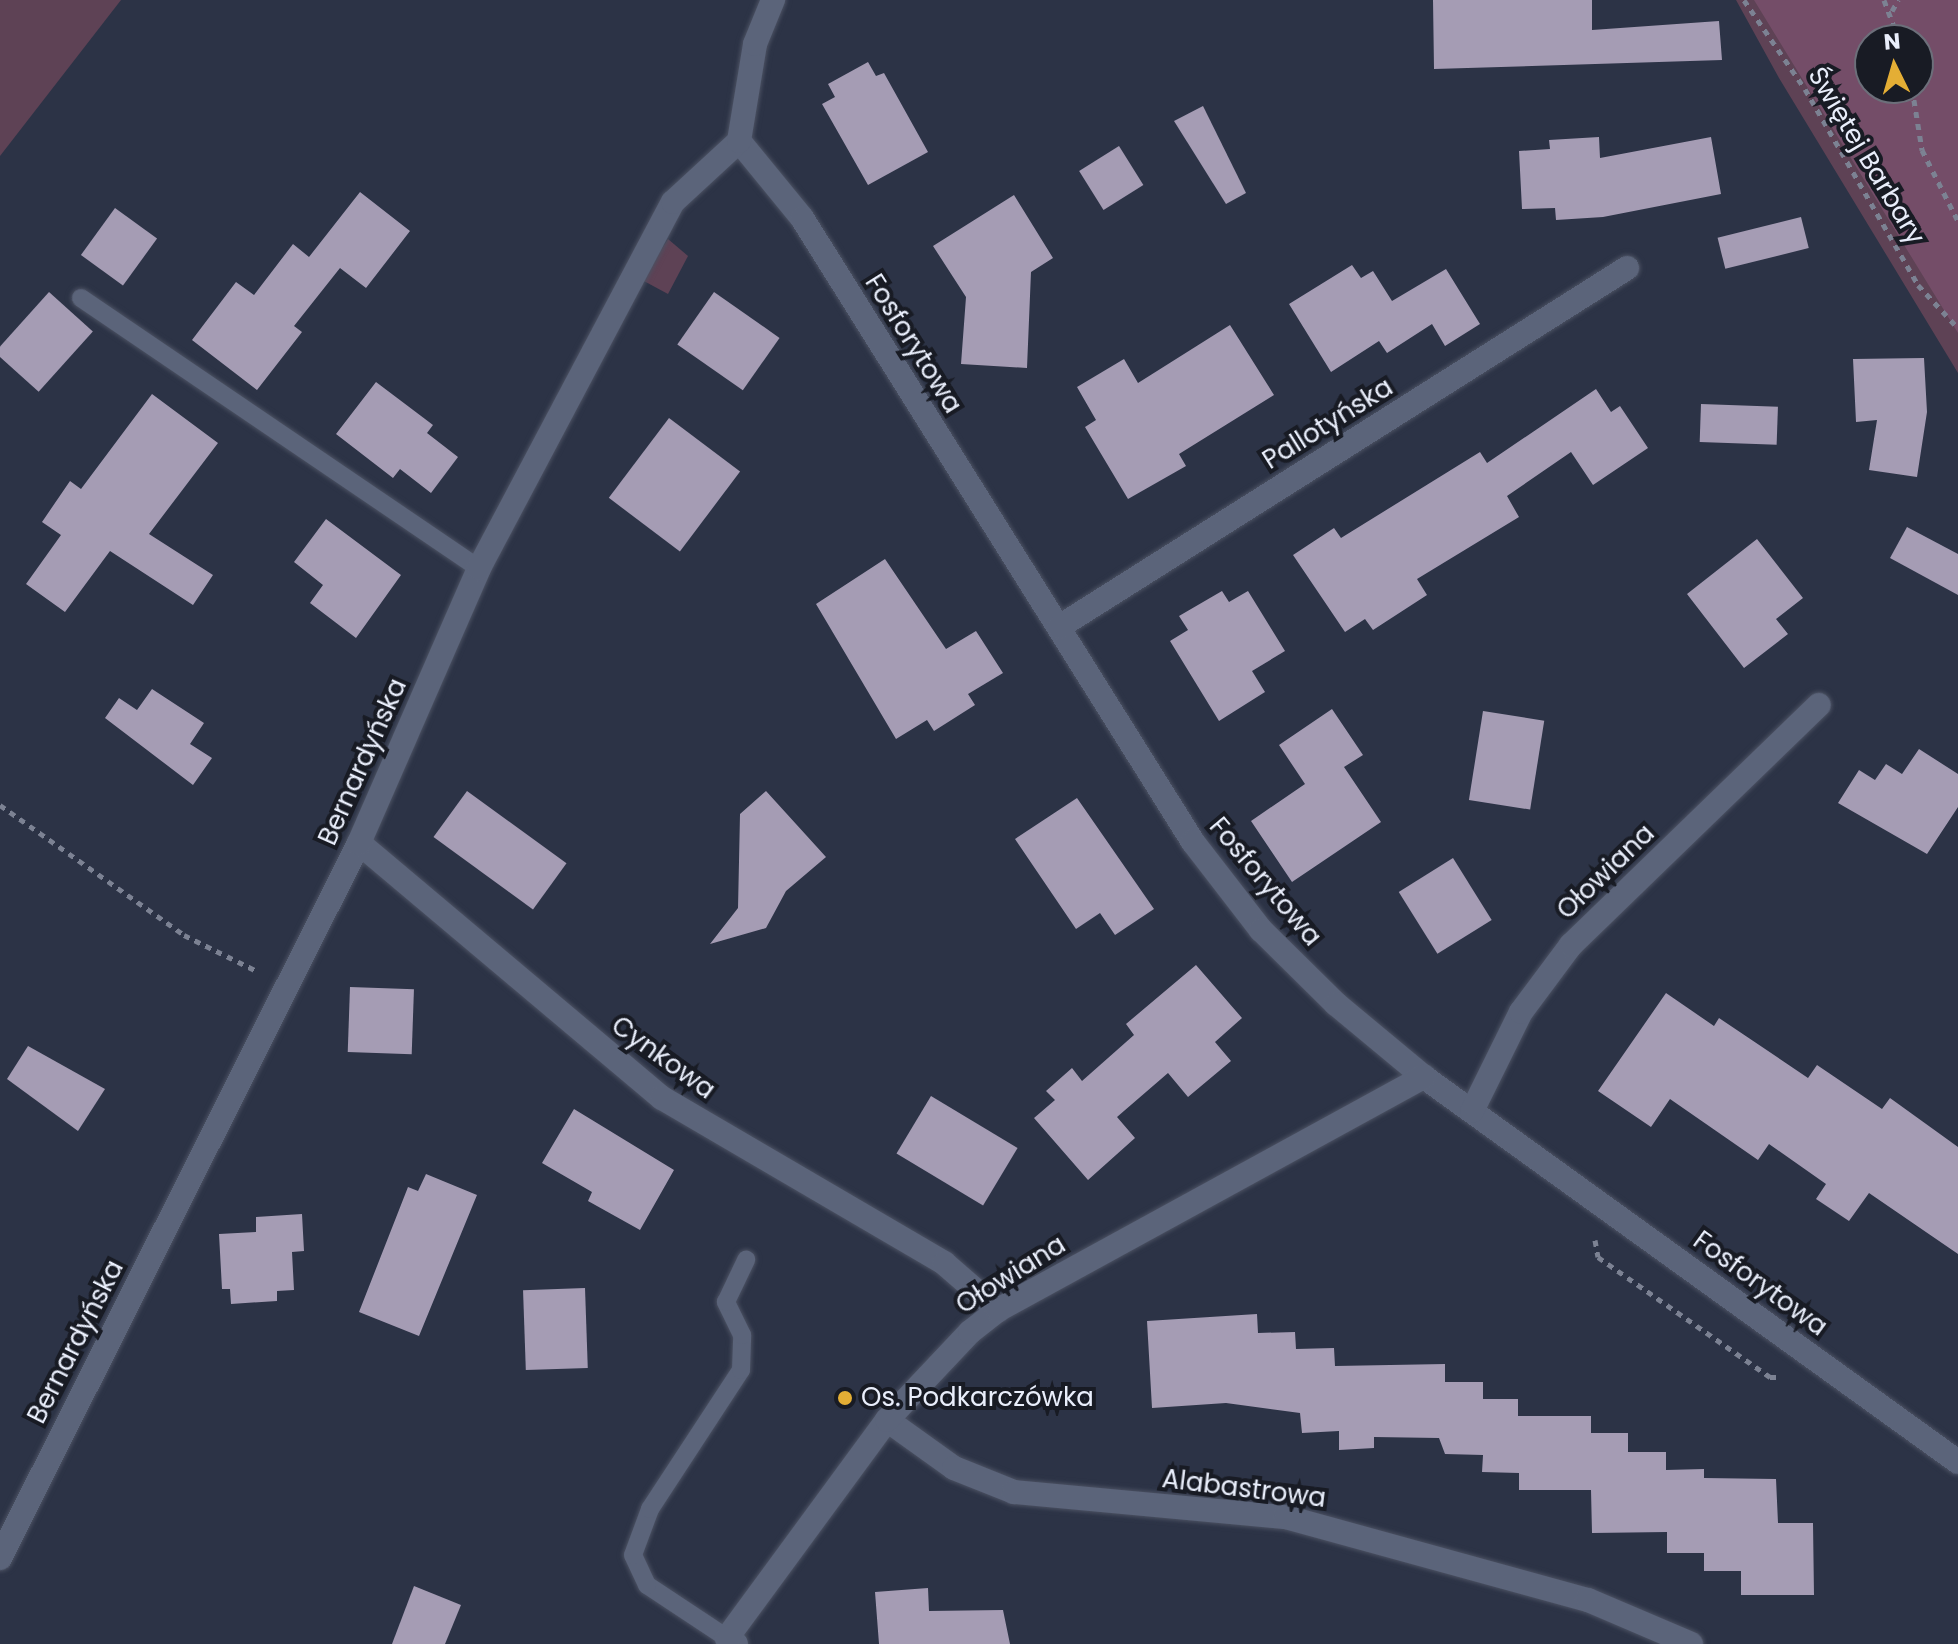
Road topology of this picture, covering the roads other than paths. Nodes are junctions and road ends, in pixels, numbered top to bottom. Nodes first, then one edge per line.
1 (773, 0) edge
2 (739, 141) junction
3 (1627, 268) dead end
4 (81, 298) dead end
5 (479, 568) junction
6 (1059, 627) junction
7 (1819, 705) dead end
8 (359, 843) junction
9 (1424, 1077) junction
10 (1472, 1111) junction
11 (746, 1260) dead end
12 (998, 1310) junction
13 (887, 1420) junction
14 (1958, 1462) edge
15 (0, 1558) edge
16 (731, 1641) edge
17 (1691, 1644) edge

1 - 2 street
2 - 5 street, Bernardyńska
2 - 6 street, Fosforytowa
3 - 6 street, Pallotyńska
4 - 5 lane
5 - 8 street, Bernardyńska
6 - 9 street, Fosforytowa
7 - 10 street, Ołowiana
8 - 12 street, Cynkowa
8 - 15 street, Bernardyńska
9 - 10 street, Fosforytowa
9 - 12 street, Ołowiana
10 - 14 street, Fosforytowa
11 - 16 lane
12 - 13 street, Ołowiana
13 - 16 street, Ołowiana
13 - 17 street, Alabastrowa

